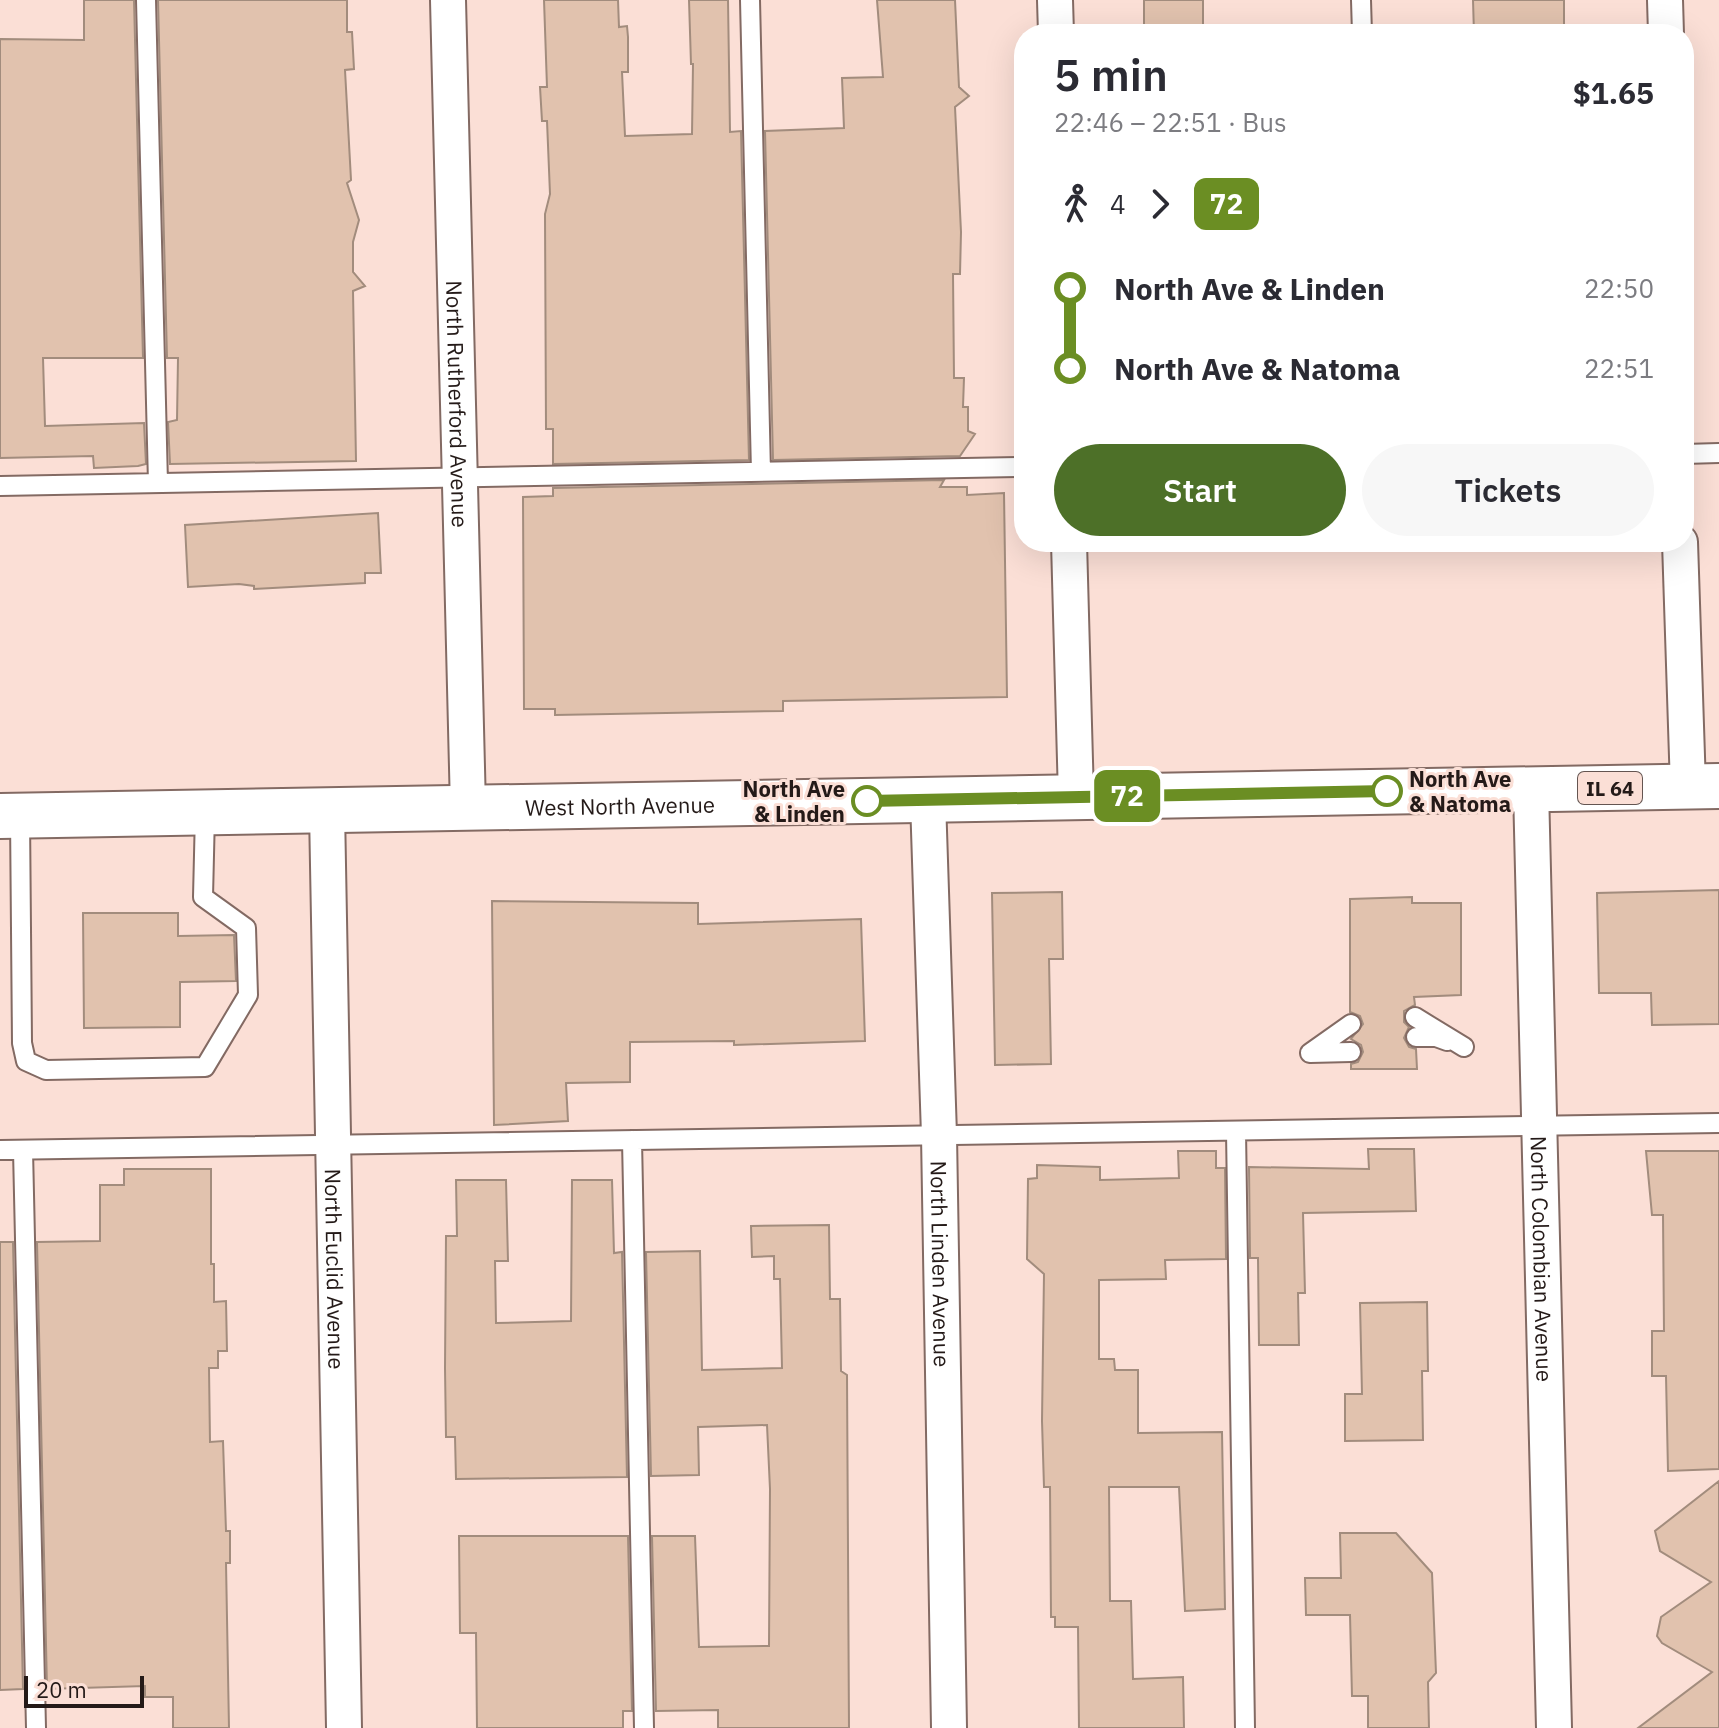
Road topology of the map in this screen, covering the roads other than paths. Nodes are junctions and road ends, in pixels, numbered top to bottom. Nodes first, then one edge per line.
1 (146, 0) edge
2 (448, 0) edge
3 (750, 0) edge
4 (1055, 0) edge
5 (1361, 0) edge
6 (1665, 0) edge
7 (1056, 24) edge
8 (1362, 24) edge
9 (1666, 24) edge
10 (1719, 453) edge
11 (1694, 454) edge
12 (1014, 467) edge
13 (761, 472) junction
14 (460, 477) junction
15 (158, 483) junction
16 (0, 486) edge
17 (1069, 552) edge
18 (1681, 552) edge
19 (1703, 786) edge
20 (1531, 789) junction
21 (1076, 797) junction
22 (928, 800) junction
23 (468, 808) junction
24 (327, 811) junction
25 (205, 813) junction
26 (10, 816) edge
27 (1415, 1017) dead end
28 (1351, 1039) joint
29 (1416, 1043) dead end
30 (1719, 1123) edge
31 (1539, 1125) junction
32 (1236, 1131) junction
33 (939, 1135) junction
34 (632, 1140) junction
35 (334, 1145) junction
36 (0, 1150) edge
37 (23, 1150) junction
38 (36, 1728) edge
39 (344, 1728) edge
40 (644, 1728) edge
41 (949, 1728) edge
42 (1245, 1728) edge
43 (1554, 1728) edge

1 - 15 lane
2 - 14 street, North Rutherford Avenue
3 - 13 lane
4 - 7 street
5 - 8 lane
6 - 9 street
10 - 11 lane
12 - 13 lane
13 - 14 lane
14 - 15 lane
14 - 23 street, North Rutherford Avenue
15 - 16 lane
17 - 21 street
18 - 19 street
19 - 20 main road, West North Avenue / IL 64
20 - 21 main road, West North Avenue / IL 64
20 - 31 street, North Colombian Avenue
21 - 22 main road, West North Avenue / IL 64
22 - 23 main road, West North Avenue / IL 64
22 - 33 street, North Linden Avenue
23 - 24 main road, West North Avenue / IL 64
24 - 25 main road, West North Avenue / IL 64
24 - 35 street, North Euclid Avenue
25 - 26 main road, West North Avenue / IL 64
25 - 26 lane
27 - 29 lane
28 - 28 lane
30 - 31 lane
31 - 32 lane
31 - 43 street, North Colombian Avenue
32 - 33 lane
32 - 42 lane
33 - 34 lane
33 - 41 street, North Linden Avenue
34 - 35 lane
34 - 40 lane
35 - 37 lane
35 - 39 street, North Euclid Avenue
36 - 37 lane
37 - 38 lane

